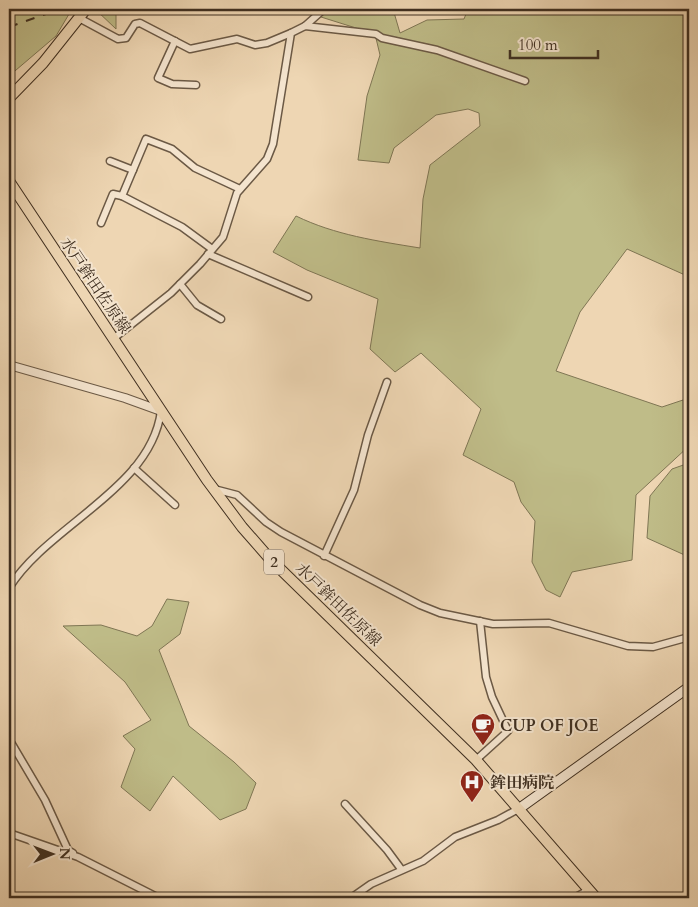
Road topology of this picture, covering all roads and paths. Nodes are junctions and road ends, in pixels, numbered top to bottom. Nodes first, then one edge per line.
1 (86, 9) edge
2 (324, 9) edge
3 (79, 18) junction
4 (305, 26) junction
5 (291, 33) junction
6 (175, 41) junction
7 (525, 81) dead end
8 (196, 85) dead end
9 (9, 98) edge
10 (110, 161) dead end
11 (133, 170) junction
12 (9, 181) edge
13 (240, 189) junction
14 (122, 196) junction
15 (102, 223) dead end
16 (210, 251) junction
17 (180, 284) junction
18 (308, 297) dead end
19 (221, 318) dead end
20 (114, 339) junction
21 (9, 365) edge
22 (387, 382) dead end
23 (161, 411) junction
24 (134, 468) junction
25 (214, 489) junction
26 (175, 505) dead end
27 (324, 556) junction
28 (9, 588) edge
29 (480, 621) junction
30 (689, 637) edge
31 (689, 687) edge
32 (9, 739) edge
33 (476, 760) junction
34 (345, 804) dead end
35 (520, 808) junction
36 (9, 833) edge
37 (78, 857) junction
38 (401, 869) junction
39 (592, 894) edge
40 (159, 898) edge
41 (350, 898) edge
42 (574, 898) edge

1 - 3 main road
2 - 4 street
3 - 6 street
3 - 9 main road
4 - 5 street
4 - 7 street
5 - 6 street
5 - 13 street
6 - 8 street
10 - 11 street
11 - 13 street
11 - 14 street
12 - 20 main road, 水戸鉾田佐原線 / 2
13 - 16 street
14 - 15 street
14 - 16 street
16 - 17 street
16 - 18 street
17 - 19 street
17 - 20 street
20 - 23 main road, 水戸鉾田佐原線 / 2
21 - 23 street
22 - 27 street
23 - 24 street
23 - 25 main road, 水戸鉾田佐原線 / 2
24 - 26 street
24 - 28 street
25 - 27 street
25 - 33 main road, 水戸鉾田佐原線 / 2
27 - 29 street
29 - 30 street
29 - 33 street
31 - 35 main road
32 - 37 street
33 - 35 main road, 水戸鉾田佐原線 / 2
34 - 38 street
35 - 38 street
35 - 39 main road, 水戸鉾田佐原線 / 2
36 - 37 street
37 - 40 street
38 - 41 street
39 - 42 street

